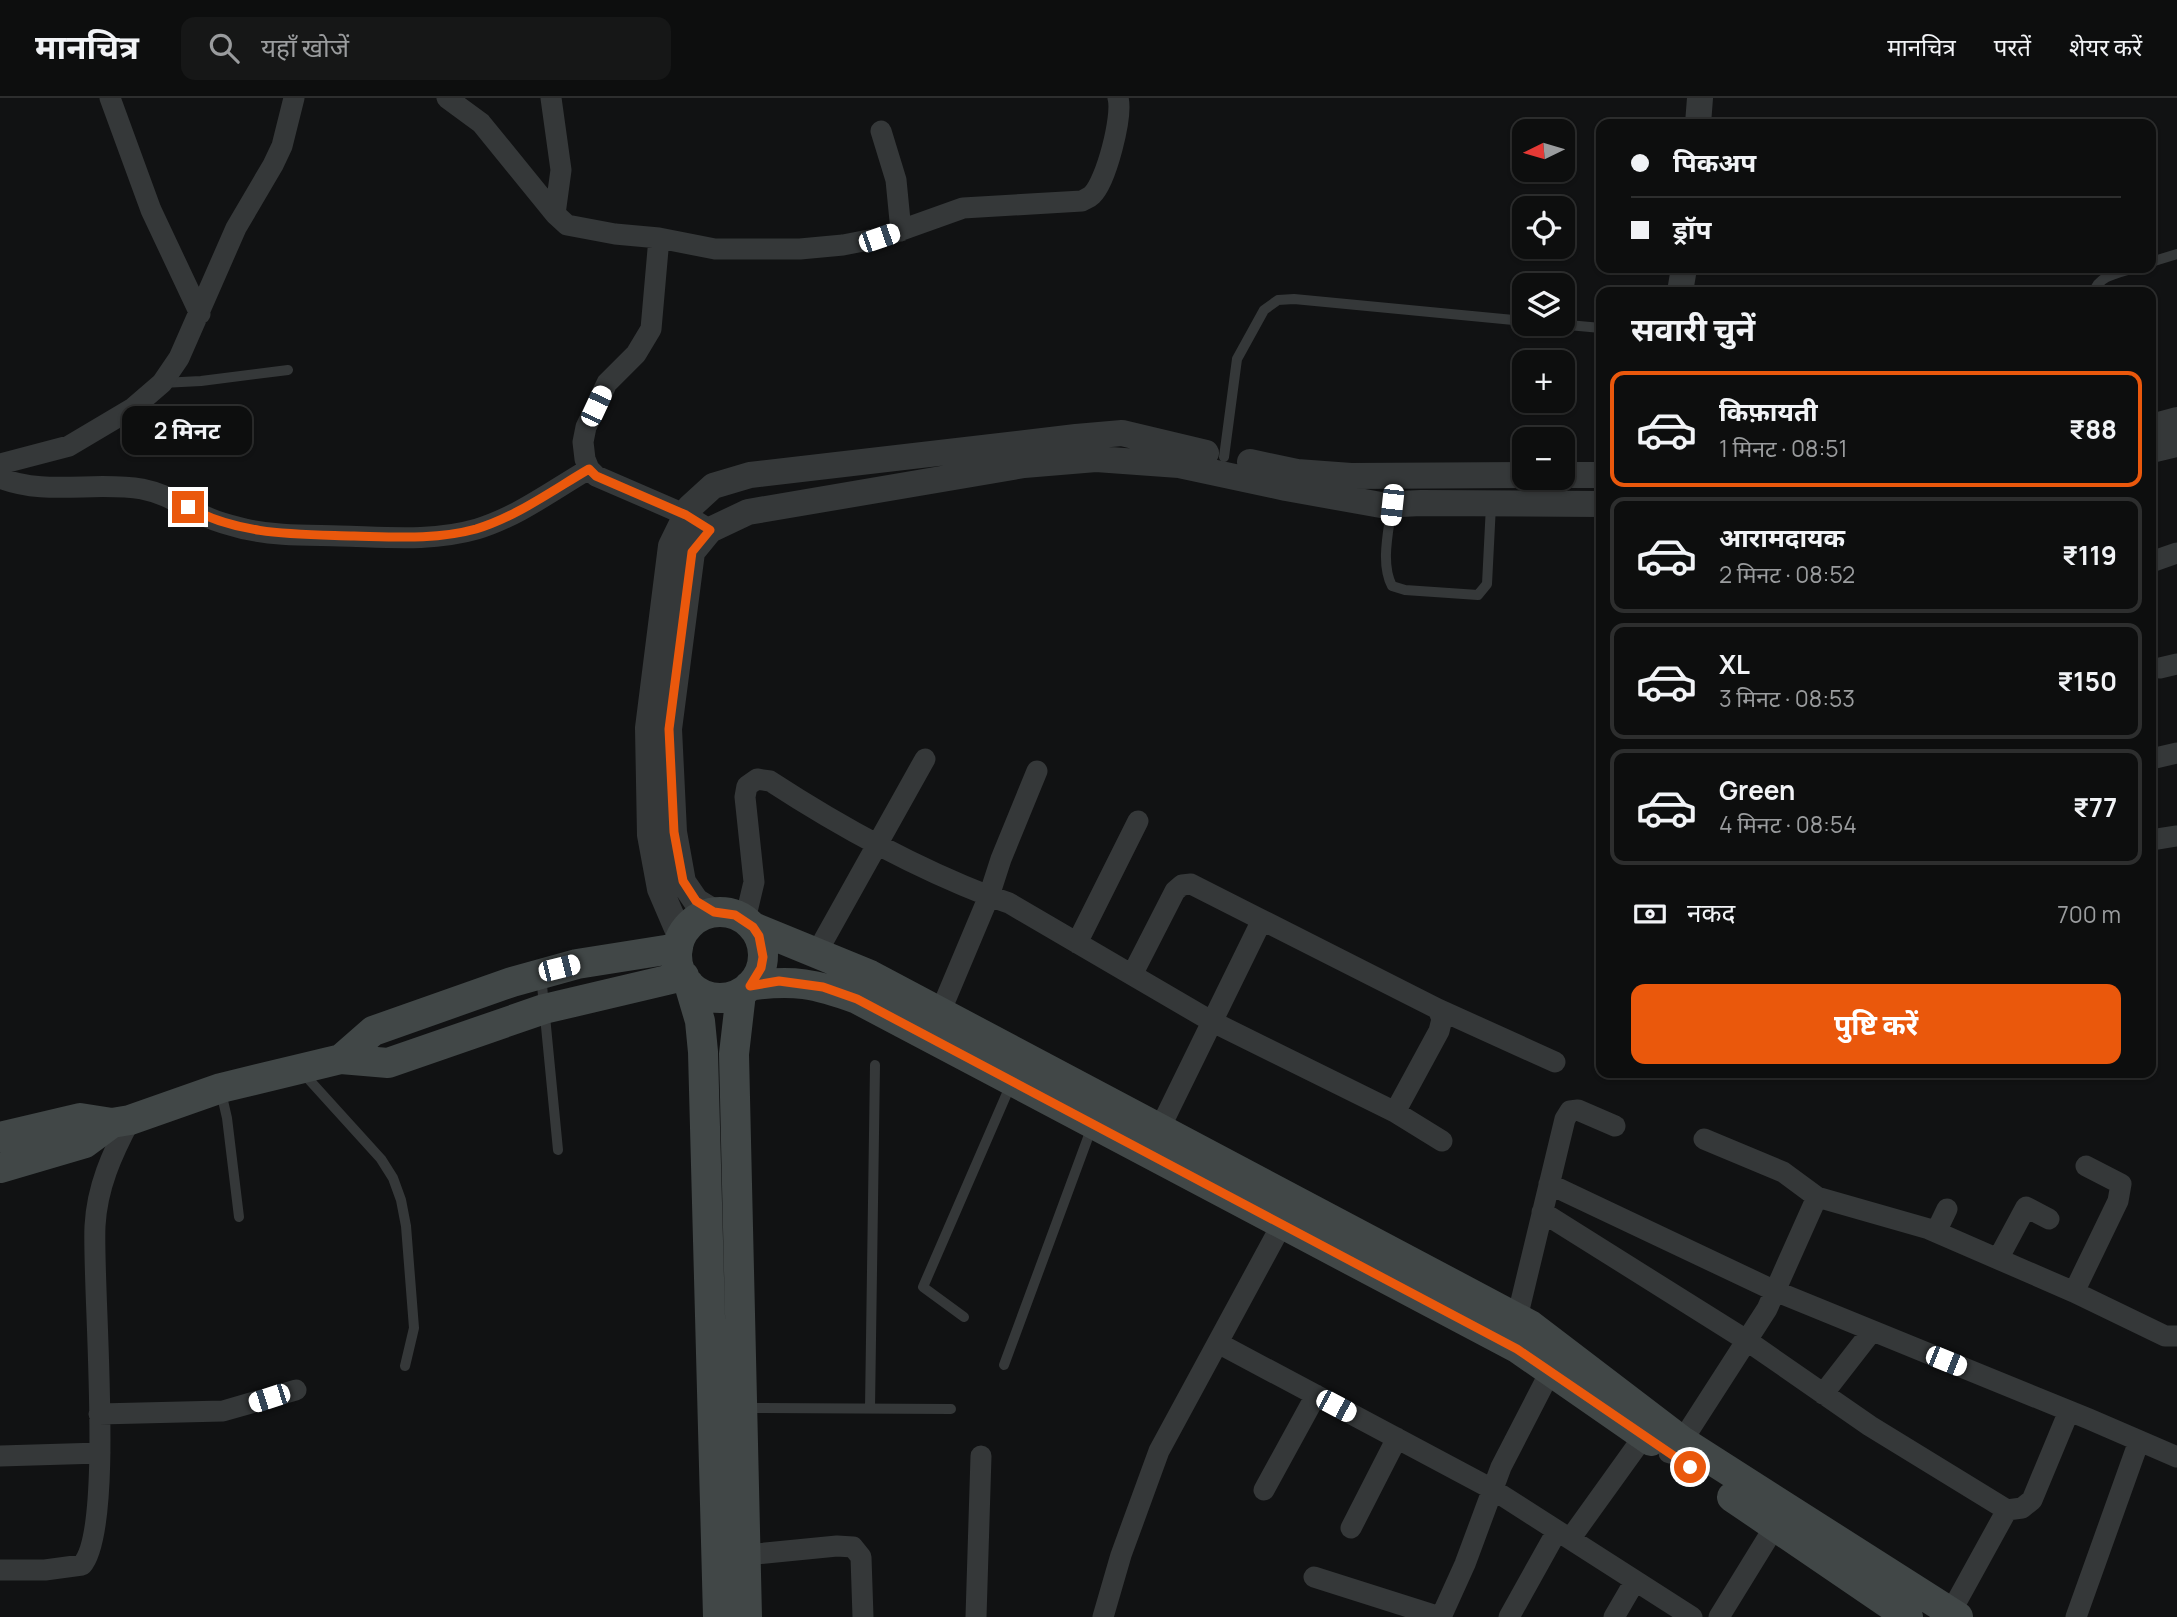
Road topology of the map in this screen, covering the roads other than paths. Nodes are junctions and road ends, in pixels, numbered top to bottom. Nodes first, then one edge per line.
1 (110, 98) edge
2 (294, 98) edge
3 (447, 98) edge
4 (551, 98) edge
5 (1118, 98) edge
6 (1700, 98) edge
7 (1698, 119) edge
8 (881, 131) dead end
9 (555, 214) junction
10 (901, 230) junction
11 (659, 238) junction
12 (2177, 254) edge
13 (2156, 260) edge
14 (2118, 273) edge
15 (2095, 287) edge
16 (200, 314) junction
17 (1512, 320) edge
18 (1575, 326) edge
19 (1596, 328) edge
20 (288, 370) dead end
21 (162, 383) junction
22 (2177, 420) edge
23 (2156, 426) edge
24 (2177, 444) edge
25 (2156, 449) edge
26 (1224, 457) junction
27 (0, 464) edge
28 (1512, 475) edge
29 (1575, 475) edge
30 (1596, 475) edge
31 (598, 476) junction
32 (0, 478) edge
33 (1596, 504) edge
34 (1392, 505) junction
35 (1491, 505) junction
36 (686, 515) junction
37 (710, 530) junction
38 (2177, 553) edge
39 (2156, 560) edge
40 (2177, 753) edge
41 (2156, 757) edge
42 (925, 759) dead end
43 (1037, 771) dead end
44 (1138, 821) dead end
45 (2177, 836) edge
46 (2156, 839) edge
47 (877, 846) junction
48 (989, 896) junction
49 (714, 912) junction
50 (1262, 920) junction
51 (749, 923) junction
52 (1077, 943) junction
53 (816, 954) junction
54 (683, 961) junction
55 (540, 973) junction
56 (1132, 975) junction
57 (745, 989) junction
58 (544, 1009) junction
59 (1438, 1009) junction
60 (1212, 1021) junction
61 (935, 1025) junction
62 (341, 1059) junction
63 (1555, 1062) dead end
64 (875, 1065) dead end
65 (298, 1068) junction
66 (1012, 1081) junction
67 (220, 1088) junction
68 (1395, 1112) junction
69 (121, 1121) junction
70 (1093, 1124) junction
71 (1615, 1126) dead end
72 (1160, 1128) junction
73 (0, 1138) edge
74 (1704, 1139) dead end
75 (1442, 1141) dead end
76 (558, 1150) dead end
77 (2086, 1166) dead end
78 (0, 1168) edge
79 (1549, 1184) junction
80 (1817, 1197) junction
81 (1947, 1209) dead end
82 (1542, 1212) junction
83 (239, 1217) dead end
84 (2049, 1219) dead end
85 (1282, 1224) junction
86 (1936, 1232) junction
87 (1997, 1259) junction
88 (1775, 1291) junction
89 (2074, 1292) junction
90 (964, 1317) dead end
91 (1517, 1318) junction
92 (1871, 1331) junction
93 (2177, 1336) edge
94 (1746, 1340) junction
95 (1218, 1343) junction
96 (1004, 1365) dead end
97 (405, 1366) dead end
98 (1550, 1371) junction
99 (296, 1390) dead end
100 (1823, 1394) junction
101 (1316, 1395) junction
102 (743, 1408) junction
103 (870, 1408) junction
104 (951, 1409) dead end
105 (2069, 1411) junction
106 (99, 1413) junction
107 (1397, 1438) junction
108 (2139, 1441) junction
109 (1665, 1443) junction
110 (100, 1453) junction
111 (0, 1456) edge
112 (981, 1456) dead end
113 (2177, 1457) edge
114 (1492, 1489) junction
115 (1264, 1490) dead end
116 (2007, 1510) junction
117 (1775, 1526) junction
118 (1351, 1528) dead end
119 (1564, 1535) junction
120 (746, 1555) junction
121 (0, 1570) edge
122 (1314, 1577) dead end
123 (1635, 1581) junction
124 (1952, 1616) edge
125 (718, 1617) edge
126 (747, 1617) edge
127 (863, 1617) edge
128 (976, 1617) edge
129 (1103, 1617) edge
130 (1441, 1617) edge
131 (1509, 1617) edge
132 (1614, 1617) edge
133 (1692, 1617) edge
134 (1719, 1617) edge
135 (1908, 1617) edge
136 (2076, 1617) edge

1 - 16 street
2 - 16 street
3 - 9 street
4 - 9 street
5 - 10 street
6 - 7 street
8 - 10 street
9 - 11 street
10 - 11 street
11 - 31 street
12 - 13 lane
14 - 15 lane
16 - 21 street
17 - 26 lane
18 - 19 lane
20 - 21 lane
21 - 27 street
22 - 23 street
24 - 25 street
26 - 28 street
26 - 36 street
29 - 30 street
31 - 32 street
31 - 36 street
33 - 35 street
34 - 35 street
34 - 35 lane
34 - 37 street
36 - 37 street
36 - 54 street
37 - 49 street
38 - 39 street
40 - 41 street
42 - 47 street
43 - 48 street
44 - 52 street
45 - 46 street
47 - 48 street
47 - 51 street
47 - 53 street
48 - 52 street
48 - 61 street
49 - 51 main road
49 - 54 main road
50 - 56 street
50 - 59 street
50 - 60 street
51 - 53 main road
51 - 57 main road
52 - 56 street
53 - 61 main road
54 - 55 main road
54 - 57 main road
54 - 58 main road
54 - 125 main road
55 - 58 lane
55 - 62 main road
56 - 60 street
57 - 61 main road
57 - 102 main road
58 - 62 main road
58 - 76 lane
59 - 63 street
59 - 68 street
60 - 68 street
60 - 72 street
61 - 66 main road
61 - 72 main road
62 - 65 main road
64 - 103 lane
65 - 67 main road
65 - 97 lane
66 - 70 main road
66 - 90 lane
67 - 69 main road
67 - 83 lane
68 - 75 street
69 - 73 main road
69 - 78 main road
69 - 106 street
70 - 85 main road
70 - 96 lane
71 - 79 street
72 - 91 main road
74 - 80 street
77 - 89 street
79 - 82 street
79 - 88 street
80 - 86 street
80 - 88 street
81 - 86 street
82 - 91 street
82 - 94 street
84 - 87 street
85 - 95 street
85 - 98 main road
86 - 87 street
87 - 89 street
88 - 92 street
88 - 94 street
89 - 93 street
91 - 109 main road
92 - 100 street
92 - 105 street
94 - 100 street
94 - 109 street
95 - 101 street
95 - 129 street
98 - 109 main road
98 - 114 street
99 - 106 street
100 - 116 street
101 - 107 street
101 - 115 street
102 - 103 lane
102 - 120 main road
103 - 104 lane
105 - 108 street
105 - 116 street
106 - 110 street
107 - 114 street
107 - 118 street
108 - 113 street
108 - 136 street
109 - 117 main road
109 - 119 street
109 - 124 main road
110 - 111 street
110 - 121 street
112 - 128 street
114 - 119 street
114 - 130 street
116 - 124 street
117 - 134 street
117 - 135 main road
119 - 123 street
119 - 131 street
120 - 126 main road
120 - 127 street
122 - 130 street
123 - 132 street
123 - 133 street

